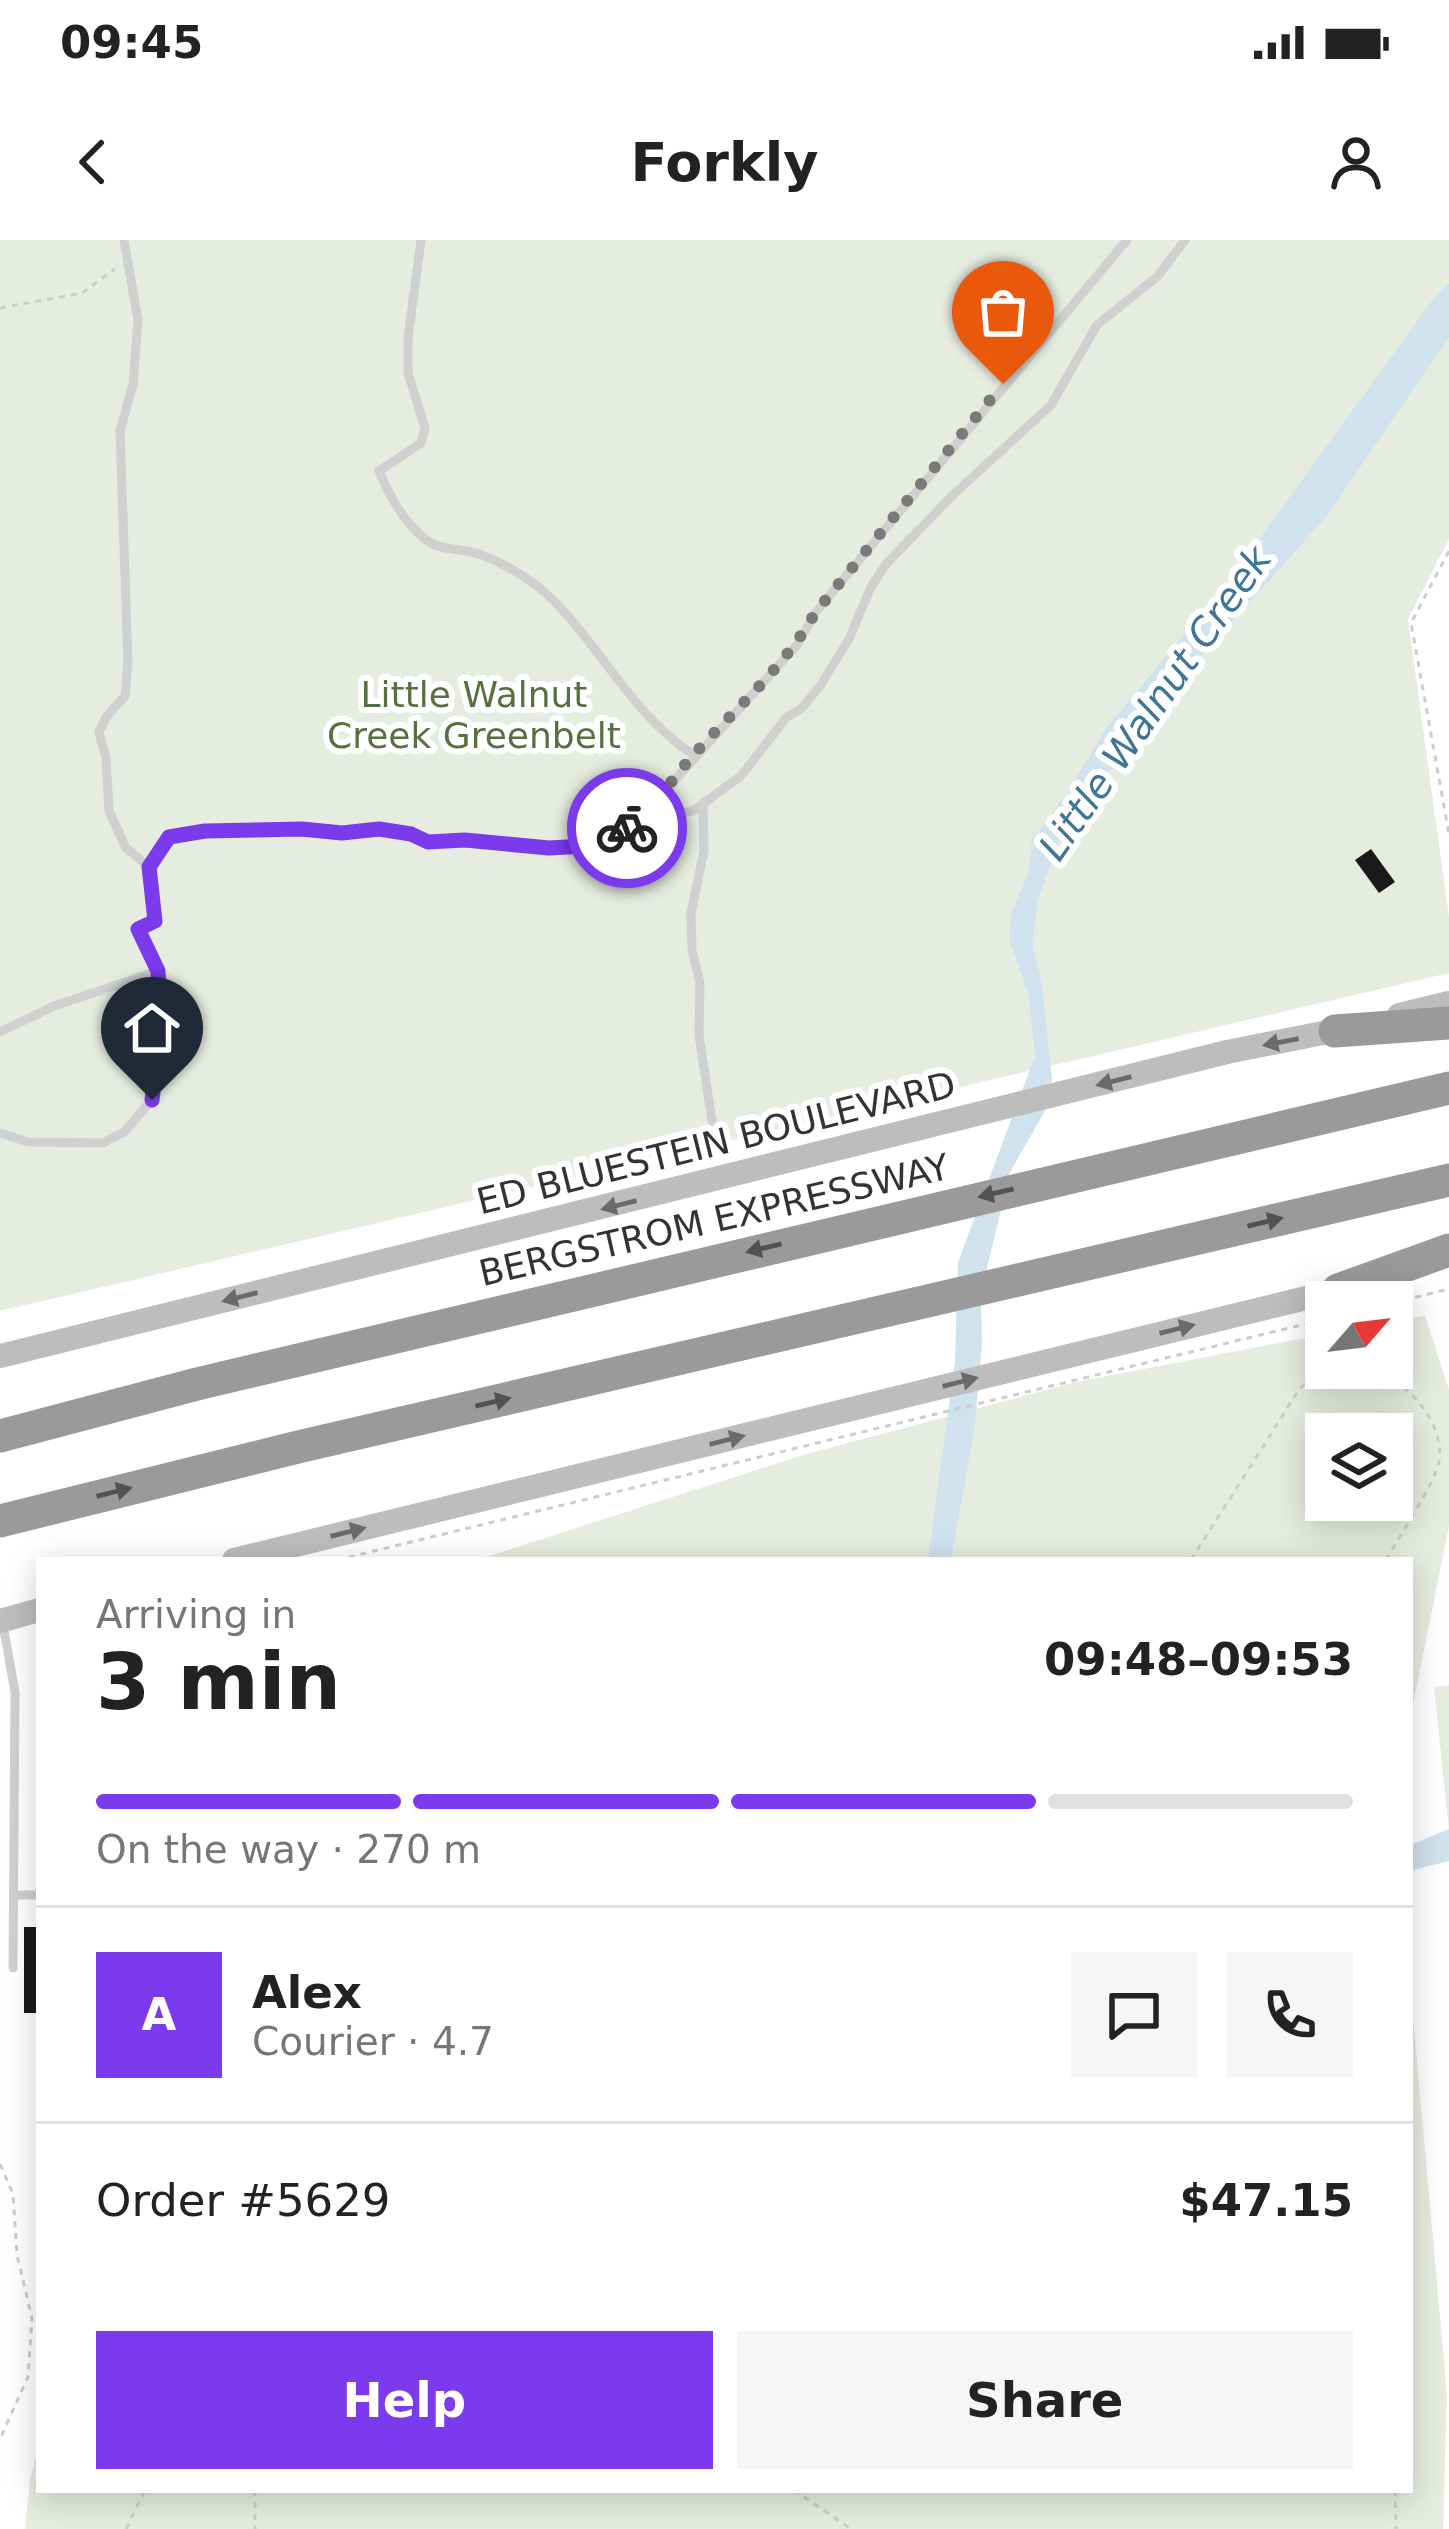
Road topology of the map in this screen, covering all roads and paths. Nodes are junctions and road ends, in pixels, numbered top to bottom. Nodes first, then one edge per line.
1 (124, 240) edge
2 (421, 240) edge
3 (1127, 240) edge
4 (1185, 240) edge
5 (127, 261) junction
6 (0, 308) edge
7 (1449, 551) edge
8 (694, 755) junction
9 (703, 803) junction
10 (637, 822) junction
11 (1449, 832) edge
12 (149, 867) junction
13 (158, 971) junction
14 (1449, 1003) edge
15 (1449, 1023) edge
16 (1334, 1031) junction
17 (0, 1032) edge
18 (1449, 1088) edge
19 (712, 1121) dead end
20 (0, 1133) edge
21 (1449, 1180) edge
22 (1449, 1250) edge
23 (1449, 1263) edge
24 (1383, 1281) edge
25 (1399, 1281) edge
26 (1449, 1289) edge
27 (1413, 1298) edge
28 (1305, 1312) edge
29 (1305, 1312) edge
30 (0, 1356) edge
31 (1068, 1369) junction
32 (1305, 1384) edge
33 (1405, 1389) edge
34 (0, 1436) edge
35 (0, 1520) edge
36 (246, 1557) edge
37 (349, 1557) edge
38 (1193, 1557) edge
39 (1388, 1557) edge
40 (36, 1611) edge
41 (1, 1620) edge
42 (0, 1718) edge
43 (15, 1718) junction
44 (15, 1895) junction
45 (36, 1895) edge
46 (13, 1968) dead end
47 (0, 2164) edge
48 (0, 2440) edge
49 (144, 2493) edge
50 (255, 2493) edge
51 (798, 2493) edge
52 (1395, 2493) edge
53 (126, 2529) edge
54 (255, 2529) edge
55 (851, 2529) edge
56 (1396, 2529) edge

1 - 5 lane
2 - 8 lane
3 - 8 lane
4 - 9 lane
5 - 6 path
5 - 12 lane
7 - 11 path
8 - 10 lane
9 - 10 lane
9 - 19 lane
10 - 12 lane
12 - 13 lane
13 - 17 lane
13 - 20 lane
14 - 16 main road, ED BLUESTEIN BOULEVARD
15 - 16 highway
16 -> 30 main road, ED BLUESTEIN BOULEVARD
18 -> 34 highway, BERGSTROM EXPRESSWAY
35 -> 21 highway
22 - 24 highway
23 - 25 main road
26 - 27 path
31 -> 28 main road
29 - 31 path
36 -> 31 main road
31 - 37 path
32 - 38 path
33 - 39 path
40 - 41 main road
41 - 43 lane
42 - 43 lane
43 - 44 lane
44 - 45 lane
44 - 46 lane
47 - 48 path
49 - 53 path
50 - 54 path
51 - 55 path
52 - 56 path

